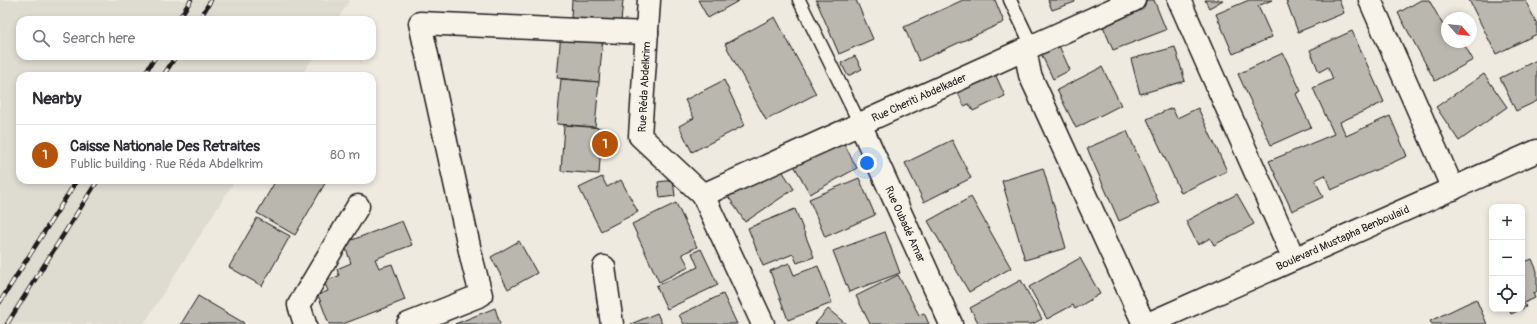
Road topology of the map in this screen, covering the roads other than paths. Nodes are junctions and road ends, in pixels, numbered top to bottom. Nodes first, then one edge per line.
1 (649, 0) edge
2 (799, 0) edge
3 (1010, 0) edge
4 (1134, 0) edge
5 (1179, 0) edge
6 (1370, 0) edge
7 (647, 33) junction
8 (1028, 48) junction
9 (860, 124) junction
10 (1537, 152) edge
11 (1453, 189) junction
12 (703, 195) junction
13 (358, 206) dead end
14 (1294, 259) junction
15 (604, 267) dead end
16 (305, 324) edge
17 (408, 324) edge
18 (612, 324) edge
19 (763, 324) edge
20 (951, 324) edge
21 (1144, 324) edge
22 (1148, 324) edge

1 - 7 street, Rue Réda Abdelkrim
2 - 9 lane
3 - 8 lane
4 - 8 street, Rue Cheriti Abdelkader
5 - 14 street
6 - 11 street
7 - 12 street, Rue Réda Abdelkrim
7 - 17 street
8 - 9 street, Rue Cheriti Abdelkader
8 - 21 street
9 - 12 street, Rue Cheriti Abdelkader
9 - 20 street, Rue Oubadé Amar
10 - 11 street, Boulevard Mustapha Benboulaïd
11 - 14 street, Boulevard Mustapha Benboulaïd
12 - 19 street
13 - 16 street
14 - 22 street, Boulevard Mustapha Benboulaïd
15 - 18 street

